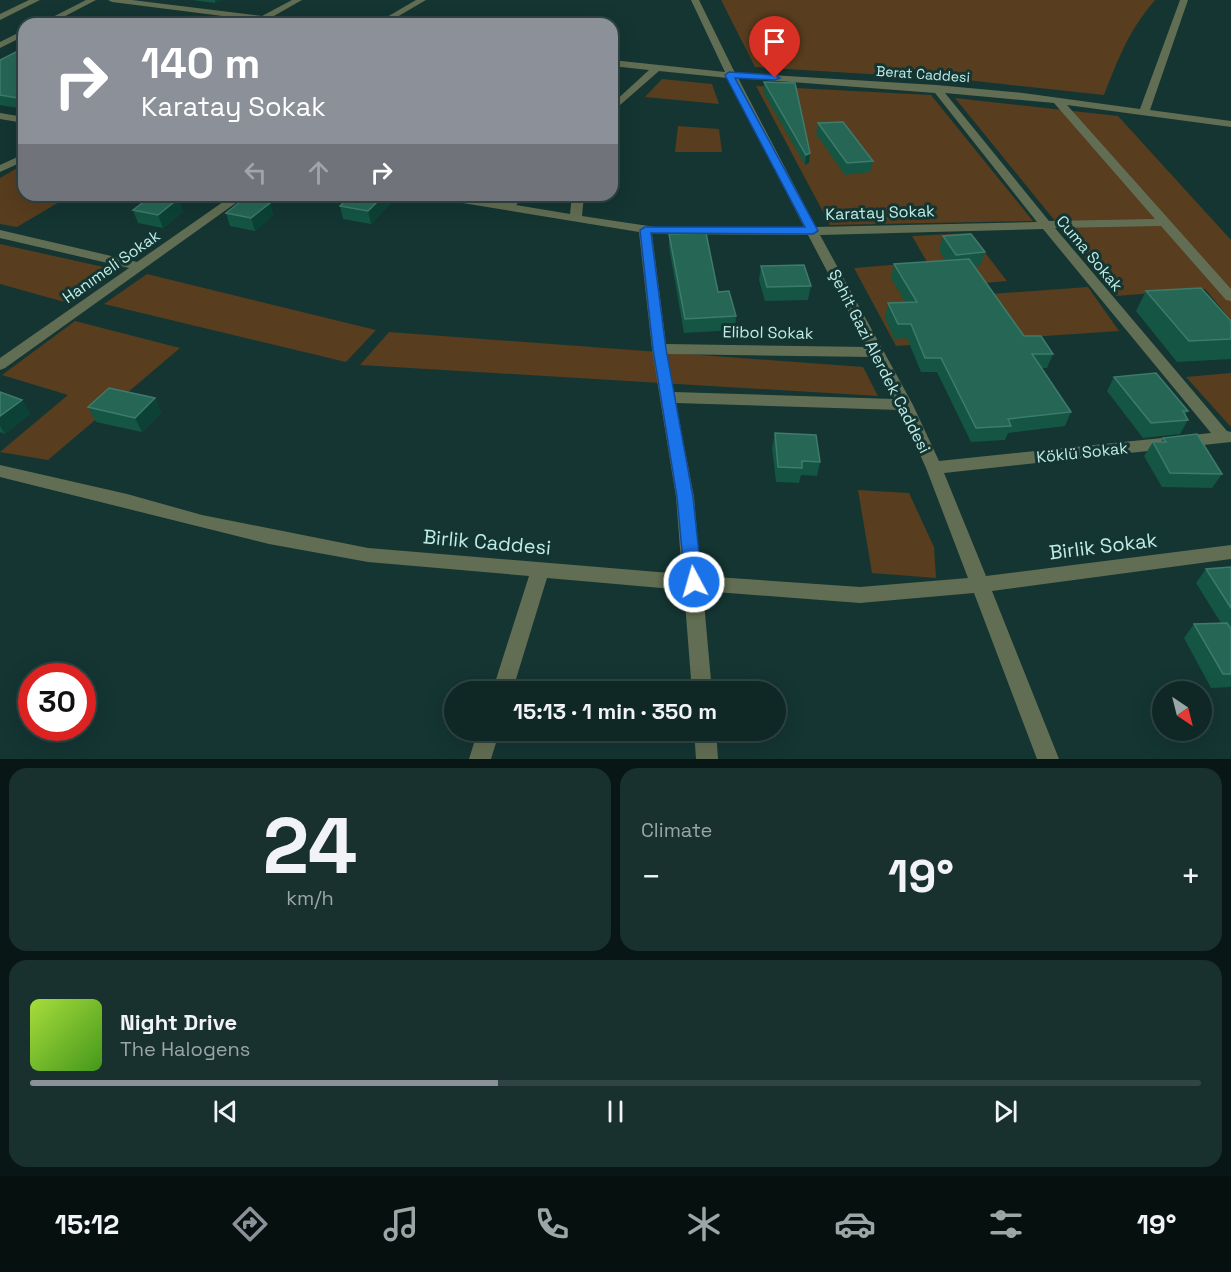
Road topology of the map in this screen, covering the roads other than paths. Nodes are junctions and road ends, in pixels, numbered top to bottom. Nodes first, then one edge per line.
1 (36, 0) edge
2 (92, 0) edge
3 (112, 0) edge
4 (198, 0) edge
5 (298, 0) edge
6 (422, 0) edge
7 (695, 0) edge
8 (1184, 0) edge
9 (183, 8) junction
10 (0, 17) edge
11 (55, 18) edge
12 (248, 18) edge
13 (271, 18) edge
14 (390, 18) edge
15 (18, 36) edge
16 (1, 44) edge
17 (18, 45) edge
18 (618, 64) edge
19 (656, 68) junction
20 (729, 75) junction
21 (936, 88) junction
22 (1057, 100) junction
23 (618, 103) edge
24 (1143, 112) junction
25 (0, 116) edge
26 (18, 119) edge
27 (1231, 124) edge
28 (18, 160) edge
29 (0, 169) edge
30 (233, 201) edge
31 (466, 201) edge
32 (514, 201) edge
33 (578, 201) edge
34 (506, 208) junction
35 (576, 219) junction
36 (1164, 222) junction
37 (1045, 224) junction
38 (645, 230) junction
39 (813, 231) junction
40 (0, 234) edge
41 (138, 266) junction
42 (1231, 297) edge
43 (659, 349) junction
44 (877, 352) junction
45 (0, 365) edge
46 (668, 398) junction
47 (905, 405) junction
48 (1227, 437) edge
49 (934, 468) junction
50 (0, 471) edge
51 (1231, 552) edge
52 (540, 570) junction
53 (694, 582) junction
54 (980, 584) junction
55 (505, 681) edge
56 (701, 681) edge
57 (486, 741) edge
58 (706, 741) edge
59 (480, 759) edge
60 (707, 759) edge
61 (1048, 759) edge

1 - 10 street
2 - 11 street
3 - 9 street
4 - 9 street
5 - 13 street
6 - 14 street
7 - 20 street, Şehit Gazi Alerdek Caddesi
8 - 24 street
9 - 12 street
15 - 16 street
16 - 17 street
18 - 19 street, Berat Caddesi
19 - 20 street, Berat Caddesi
19 - 23 street
20 - 21 street, Berat Caddesi
20 - 39 street, Şehit Gazi Alerdek Caddesi
21 - 22 street, Berat Caddesi
21 - 37 street, Cuma Sokak
22 - 24 street, Berat Caddesi
22 - 36 street
24 - 27 street, Berat Caddesi
25 - 26 street
28 - 29 street
30 - 41 street, Hanımeli Sokak
31 - 34 street, Karatay Sokak
32 - 34 street
33 - 35 street
34 - 35 street, Karatay Sokak
35 - 38 street, Karatay Sokak
36 - 37 street, Karatay Sokak
36 - 42 street
37 - 39 street, Karatay Sokak
37 - 48 street, Cuma Sokak
38 - 39 street, Karatay Sokak
38 - 43 street
39 - 44 street, Şehit Gazi Alerdek Caddesi
40 - 41 street
41 - 45 street, Hanımeli Sokak
43 - 44 street, Elibol Sokak
43 - 46 street
44 - 47 street, Şehit Gazi Alerdek Caddesi
46 - 47 street
46 - 53 street
47 - 49 street, Şehit Gazi Alerdek Caddesi
48 - 49 street, Köklü Sokak
49 - 54 street, Şehit Gazi Alerdek Caddesi
50 - 52 street, Birlik Caddesi
51 - 54 street, Birlik Sokak
52 - 53 street, Birlik Caddesi
52 - 55 street
53 - 54 street, Birlik Caddesi
53 - 56 street
54 - 61 street, Şehit Gazi Alerdek Caddesi
57 - 59 street
58 - 60 street

